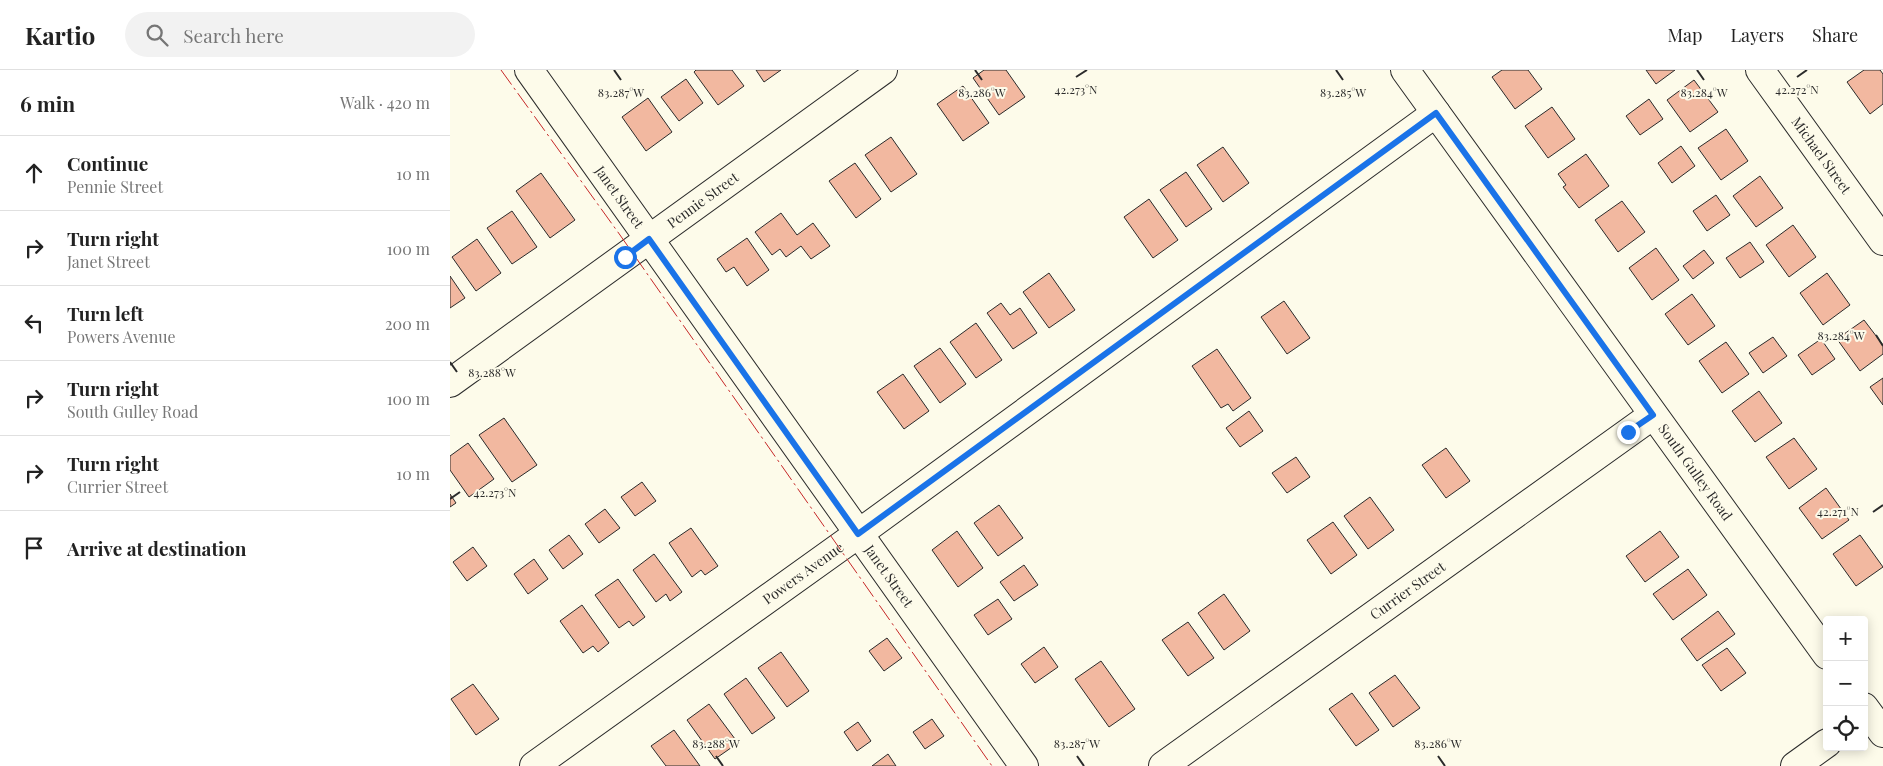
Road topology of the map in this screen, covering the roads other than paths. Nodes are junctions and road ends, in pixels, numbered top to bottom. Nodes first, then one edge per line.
1 (529, 70) edge
2 (883, 70) edge
3 (1405, 70) edge
4 (1760, 70) edge
5 (1436, 113) junction
6 (649, 239) junction
7 (1883, 241) edge
8 (450, 383) edge
9 (1653, 415) junction
10 (858, 534) junction
11 (1823, 649) edge
12 (1823, 746) edge
13 (534, 766) edge
14 (1024, 766) edge
15 (1163, 766) edge
16 (1795, 766) edge

1 - 6 street, Janet Street
2 - 6 street, Pennie Street
3 - 5 street, South Gulley Road
4 - 7 street, Michael Street
5 - 9 street, South Gulley Road
5 - 10 street, Powers Avenue
6 - 8 street, Pennie Street
6 - 10 street, Janet Street
9 - 11 street, South Gulley Road
9 - 15 street, Currier Street
10 - 13 street, Powers Avenue
10 - 14 street, Janet Street
12 - 16 street

